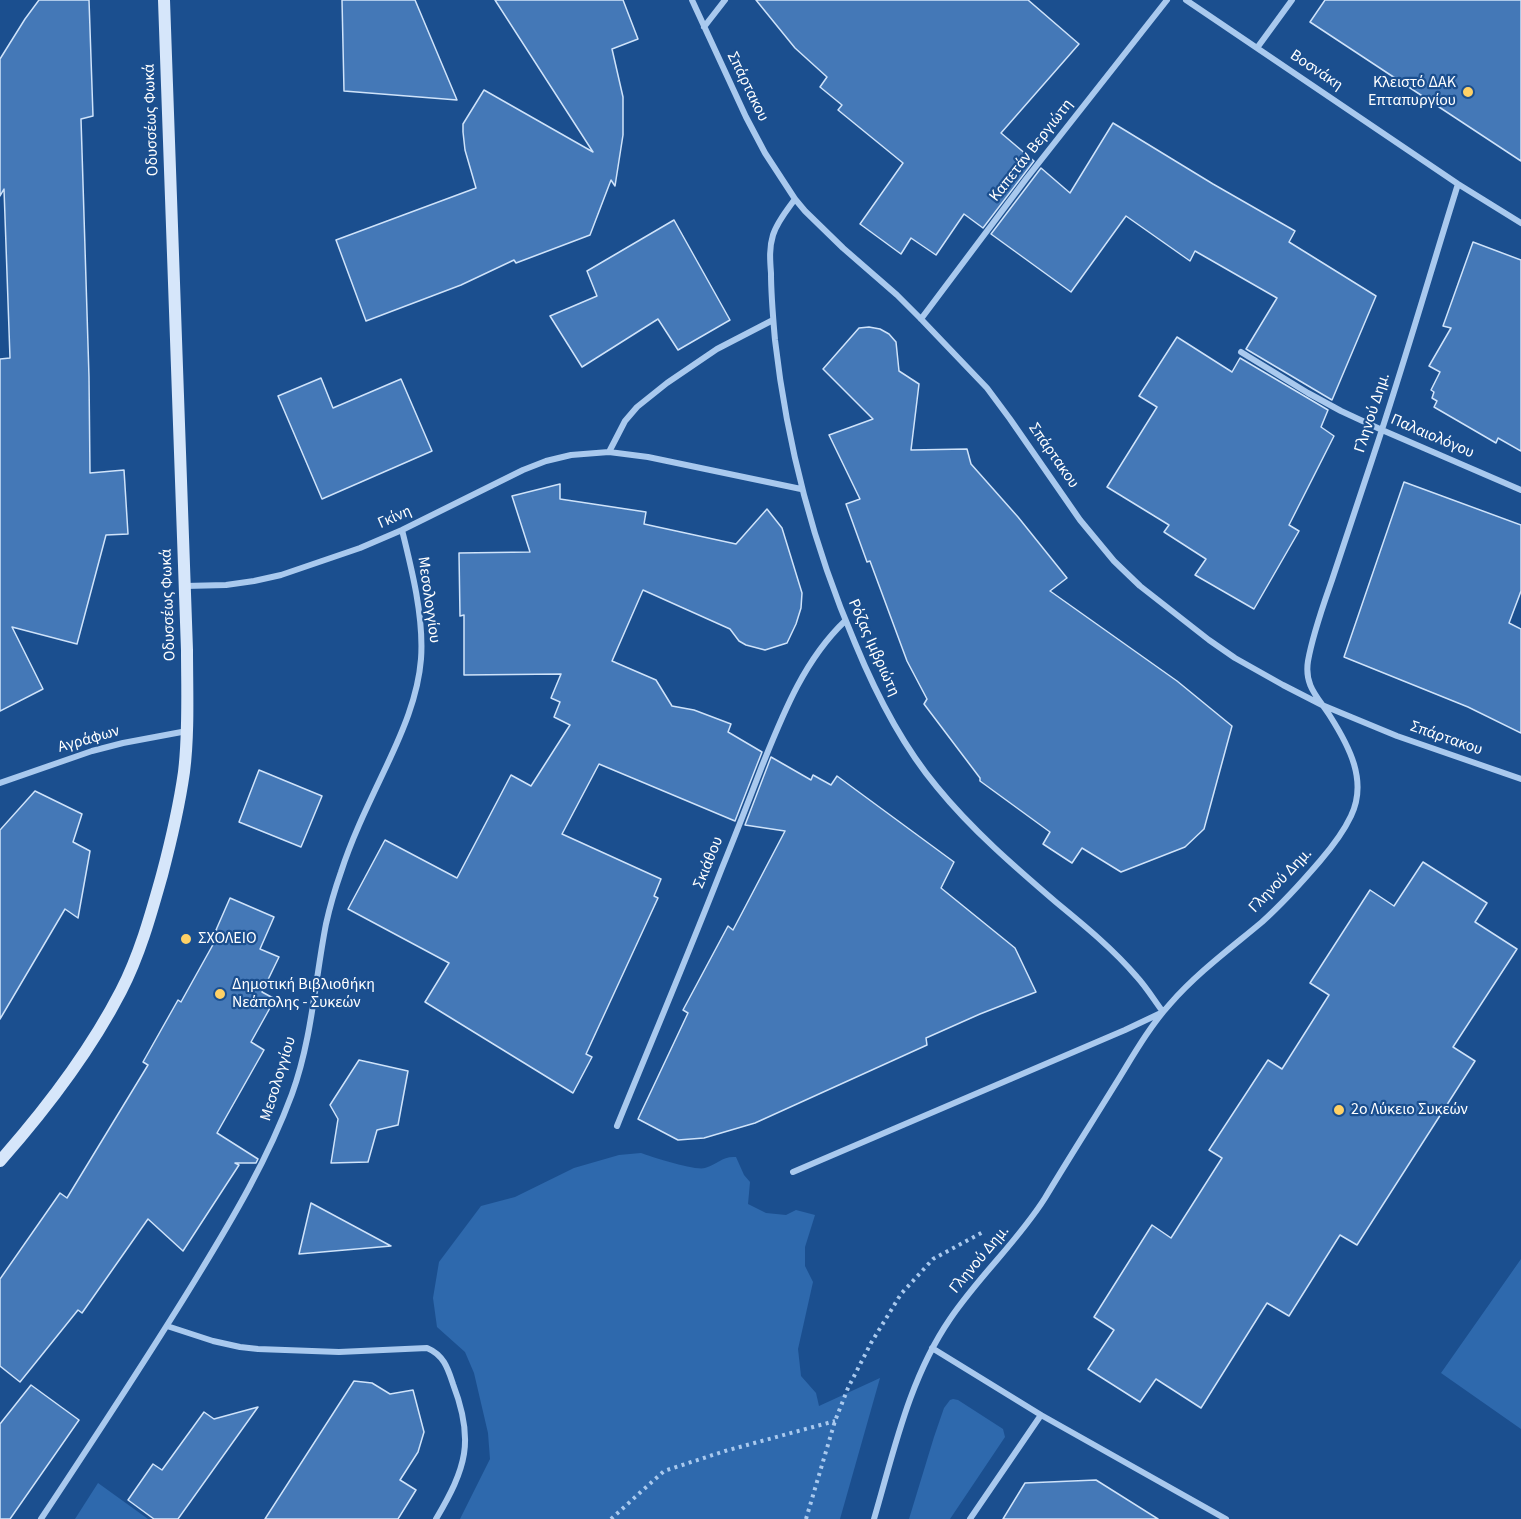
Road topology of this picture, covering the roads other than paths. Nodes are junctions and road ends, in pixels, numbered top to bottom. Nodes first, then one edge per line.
1 (164, 0) edge
2 (692, 0) edge
3 (725, 0) edge
4 (1167, 0) edge
5 (1186, 0) edge
6 (1292, 0) edge
7 (704, 27) junction
8 (1257, 48) junction
9 (1458, 184) junction
10 (795, 199) junction
11 (1521, 223) edge
12 (921, 319) junction
13 (773, 320) junction
14 (1241, 351) dead end
15 (1382, 430) junction
16 (609, 452) junction
17 (801, 489) junction
18 (1521, 490) edge
19 (402, 530) junction
20 (185, 586) junction
21 (845, 621) junction
22 (1322, 705) junction
23 (187, 731) junction
24 (1521, 779) edge
25 (0, 783) edge
26 (1162, 1012) junction
27 (617, 1126) dead end
28 (0, 1161) edge
29 (793, 1172) dead end
30 (167, 1326) junction
31 (932, 1348) junction
32 (1041, 1415) junction
33 (41, 1519) edge
34 (436, 1519) edge
35 (874, 1519) edge
36 (970, 1519) edge
37 (1226, 1519) edge

1 - 20 street, Οδυσσέως Φωκά
2 - 7 street, Σπάρτακου
3 - 7 street
4 - 12 street, Καπετάν Βεργιώτη
5 - 8 street, Βοσνάκη
6 - 8 street
7 - 10 street, Σπάρτακου
8 - 9 street, Βοσνάκη
9 - 11 street, Βοσνάκη
9 - 15 street, Γληνού Δημ.
10 - 12 street, Σπάρτακου
10 - 13 street, Ρόζας Ιμβριώτη
12 - 22 street, Σπάρτακου
13 - 16 street
13 - 17 street, Ρόζας Ιμβριώτη
14 - 15 street, Παλαιολόγου
15 - 18 street, Παλαιολόγου
15 - 22 street, Γληνού Δημ.
16 - 17 street, Γκίνη
16 - 19 street, Γκίνη
17 - 21 street, Ρόζας Ιμβριώτη
19 - 20 street, Γκίνη
19 - 30 street, Μεσολογγίου
20 - 23 street, Οδυσσέως Φωκά
21 - 26 street, Ρόζας Ιμβριώτη
21 - 27 street, Σκιάθου
22 - 24 street, Σπάρτακου
22 - 26 street, Γληνού Δημ.
23 - 25 street, Αγράφων
23 - 28 street, Οδυσσέως Φωκά
26 - 29 street
26 - 31 street, Γληνού Δημ.
30 - 33 street, Μεσολογγίου
30 - 34 street
31 - 32 street
31 - 35 street, Γληνού Δημ.
32 - 36 street
32 - 37 street

